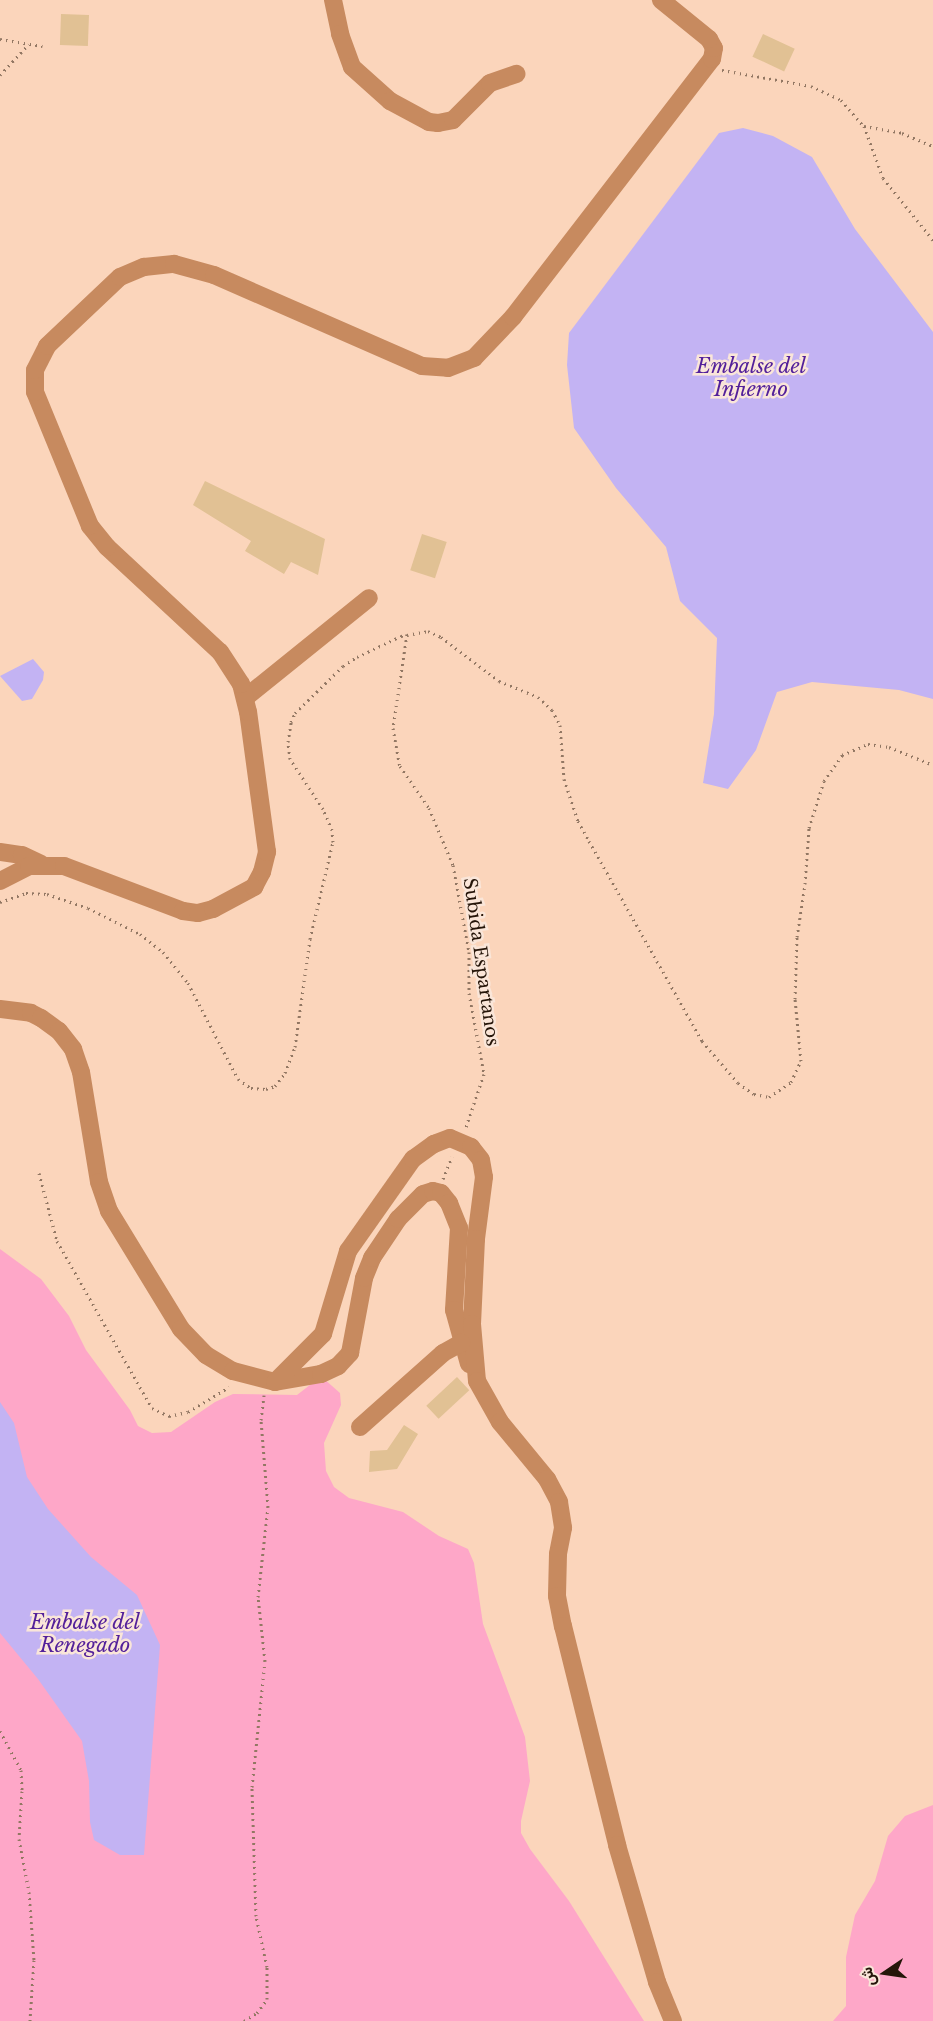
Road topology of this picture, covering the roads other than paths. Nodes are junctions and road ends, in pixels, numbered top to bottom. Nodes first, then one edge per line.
1 (333, 0) edge
2 (661, 0) edge
3 (516, 74) dead end
4 (369, 598) dead end
5 (245, 698) junction
6 (0, 852) edge
7 (40, 864) junction
8 (0, 881) edge
9 (0, 1009) edge
10 (461, 1343) junction
11 (477, 1381) junction
12 (275, 1382) junction
13 (360, 1427) dead end
14 (673, 2021) edge

1 - 3 street
2 - 5 street
4 - 5 street
5 - 7 street
6 - 7 street
7 - 8 street
9 - 12 street
10 - 11 street
10 - 12 street
10 - 13 street
11 - 12 street
11 - 14 street

